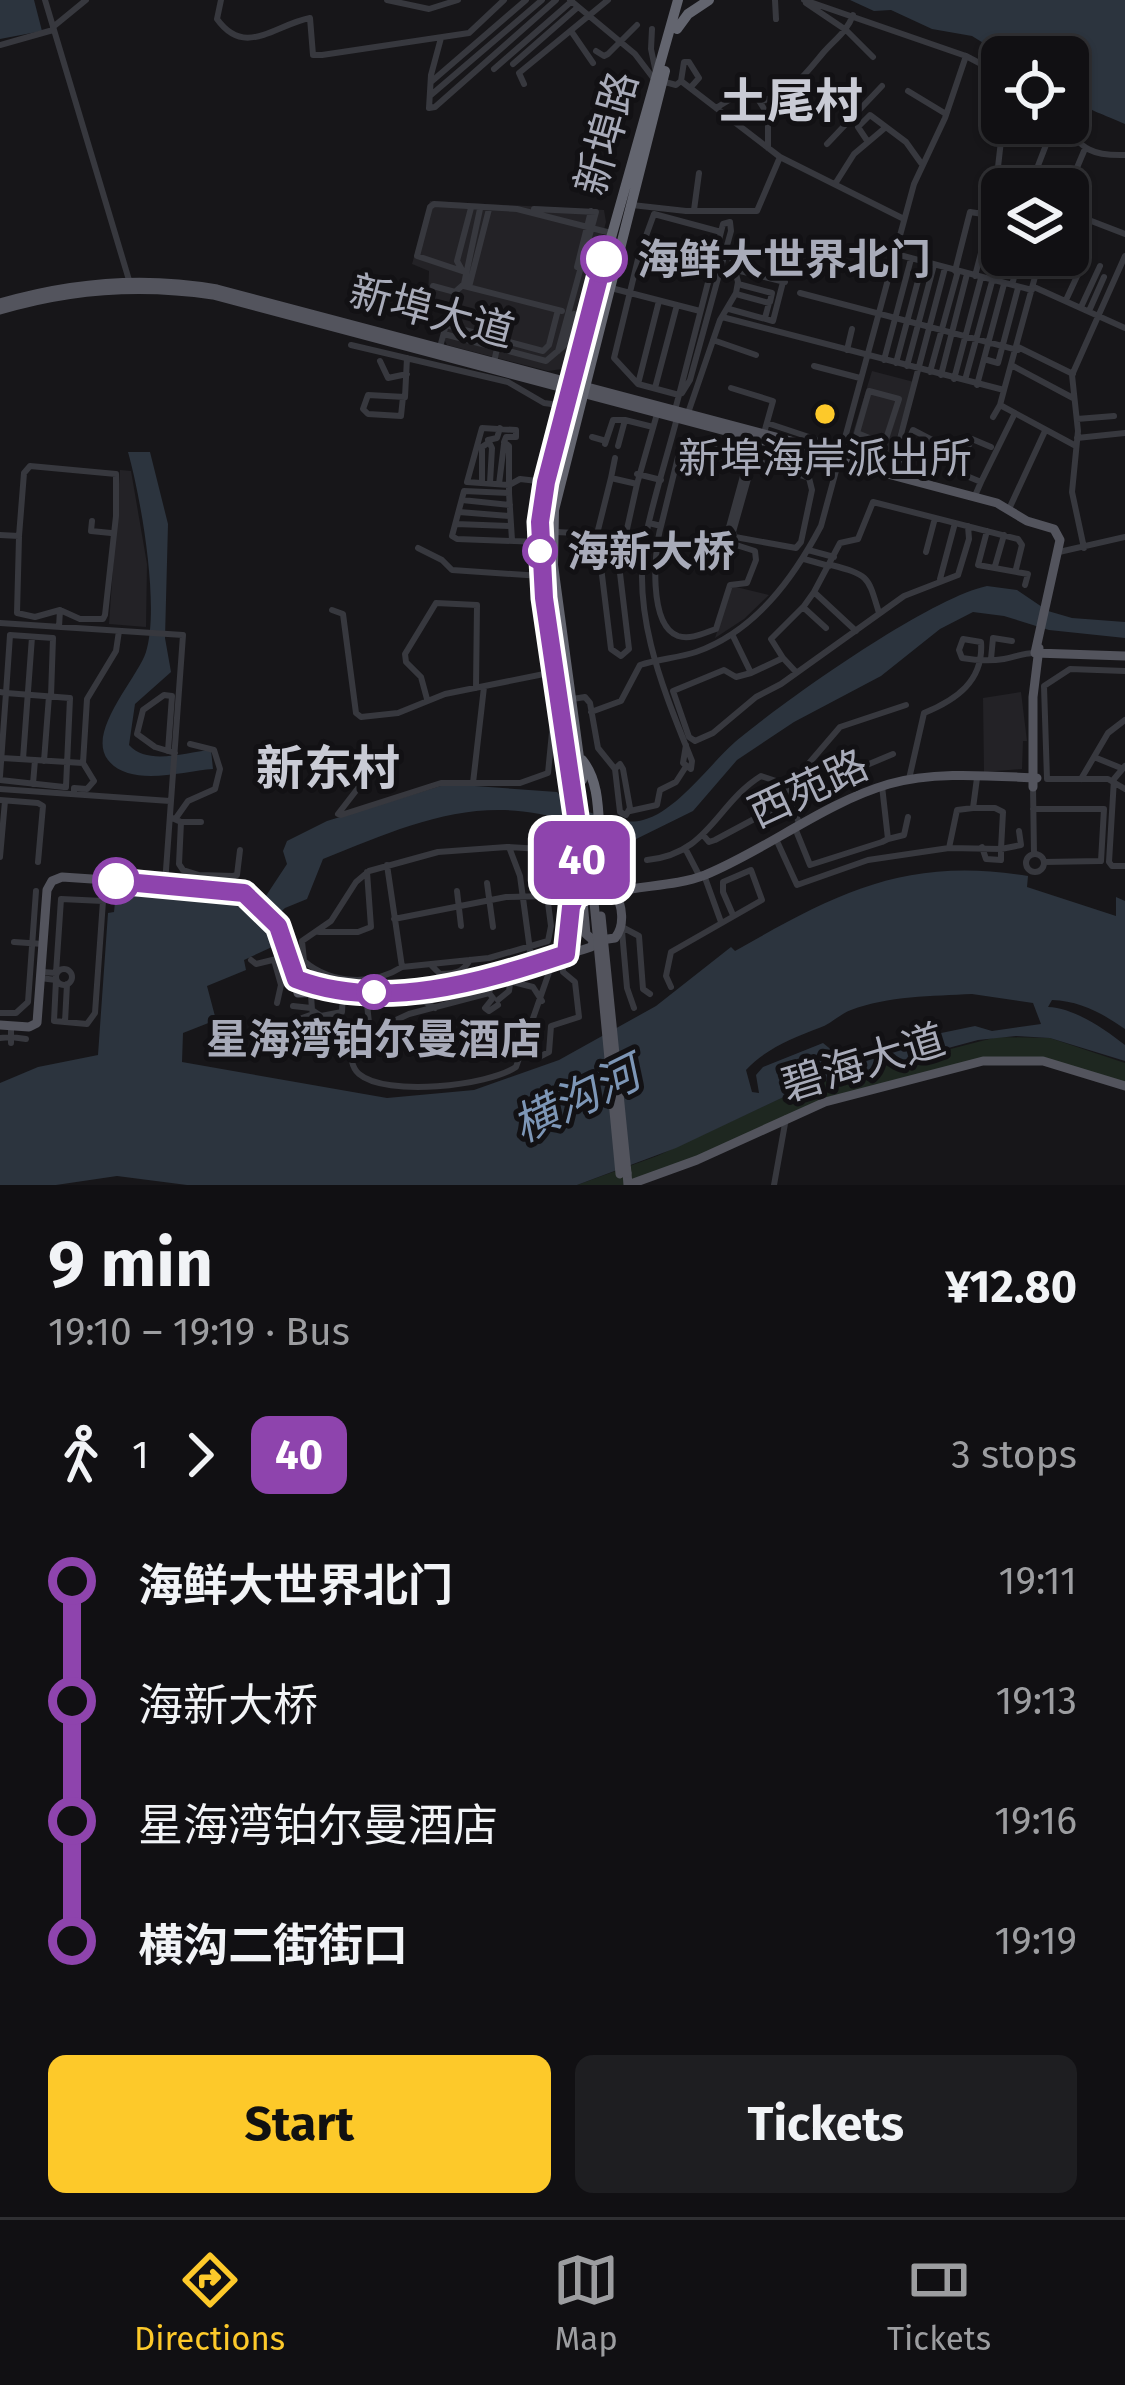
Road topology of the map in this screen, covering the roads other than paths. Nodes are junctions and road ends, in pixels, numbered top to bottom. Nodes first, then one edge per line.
1 (44, 0) edge
2 (86, 0) edge
3 (221, 0) edge
4 (387, 0) edge
5 (458, 0) edge
6 (504, 0) edge
7 (526, 0) edge
8 (542, 0) edge
9 (556, 0) edge
10 (608, 0) edge
11 (667, 0) edge
12 (681, 0) edge
13 (709, 0) edge
14 (775, 0) edge
15 (803, 0) edge
16 (573, 3) edge
17 (853, 15) junction
18 (590, 16) junction
19 (776, 19) dead end
20 (637, 25) dead end
21 (478, 26) junction
22 (674, 26) junction
23 (652, 28) dead end
24 (53, 29) junction
25 (846, 30) junction
26 (571, 32) junction
27 (486, 35) junction
28 (441, 38) junction
29 (620, 40) junction
30 (491, 44) junction
31 (0, 46) edge
32 (498, 51) junction
33 (596, 51) dead end
34 (966, 56) junction
35 (872, 57) dead end
36 (510, 61) junction
37 (593, 63) dead end
38 (981, 64) edge
39 (494, 69) dead end
40 (519, 73) junction
41 (658, 79) junction
42 (681, 81) junction
43 (431, 82) junction
44 (524, 84) dead end
45 (882, 86) dead end
46 (690, 88) junction
47 (908, 91) dead end
48 (431, 95) junction
49 (762, 101) junction
50 (716, 108) junction
51 (861, 108) junction
52 (951, 108) junction
53 (870, 115) junction
54 (886, 127) junction
55 (868, 142) junction
56 (826, 144) dead end
57 (1078, 144) edge
58 (769, 148) junction
59 (1084, 151) junction
60 (1125, 155) edge
61 (780, 157) junction
62 (922, 164) junction
63 (1077, 168) edge
64 (699, 173) dead end
65 (835, 184) junction
66 (632, 205) junction
67 (480, 208) junction
68 (517, 208) junction
69 (694, 210) junction
70 (980, 213) edge
71 (654, 214) junction
72 (904, 219) junction
73 (1089, 220) edge
74 (590, 227) junction
75 (721, 232) junction
76 (611, 233) junction
77 (1125, 234) edge
78 (642, 247) junction
79 (981, 253) edge
80 (896, 254) junction
81 (724, 255) junction
82 (1125, 256) edge
83 (911, 258) junction
84 (923, 262) junction
85 (713, 263) junction
86 (934, 265) junction
87 (1100, 266) dead end
88 (945, 268) junction
89 (736, 270) junction
90 (956, 271) junction
91 (465, 272) junction
92 (975, 276) junction
93 (994, 276) edge
94 (1014, 276) edge
95 (1037, 276) edge
96 (1077, 276) edge
97 (1104, 278) dead end
98 (576, 279) junction
99 (993, 280) junction
100 (781, 282) junction
101 (738, 284) junction
102 (132, 285) junction
103 (1011, 285) junction
104 (433, 286) dead end
105 (466, 286) junction
106 (604, 286) junction
107 (1034, 289) junction
108 (455, 292) junction
109 (629, 293) junction
110 (772, 293) junction
111 (800, 293) dead end
112 (736, 294) junction
113 (1066, 300) junction
114 (659, 301) junction
115 (770, 303) junction
116 (677, 305) junction
117 (0, 306) edge
118 (729, 309) junction
119 (1089, 311) junction
120 (567, 312) junction
121 (704, 312) junction
122 (879, 314) junction
123 (722, 317) junction
124 (589, 318) junction
125 (896, 318) junction
126 (765, 319) junction
127 (907, 321) junction
128 (919, 324) junction
129 (930, 327) junction
130 (1125, 328) edge
131 (853, 329) dead end
132 (445, 330) junction
133 (941, 330) junction
134 (952, 333) junction
135 (372, 336) junction
136 (965, 336) junction
137 (977, 339) junction
138 (713, 340) junction
139 (499, 341) junction
140 (988, 342) junction
141 (1003, 346) junction
142 (440, 347) junction
143 (1018, 348) junction
144 (847, 350) junction
145 (756, 355) dead end
146 (867, 355) junction
147 (407, 358) junction
148 (984, 359) junction
149 (884, 360) junction
150 (380, 362) dead end
151 (494, 362) junction
152 (896, 363) junction
153 (908, 366) junction
154 (1013, 366) junction
155 (814, 367) dead end
156 (582, 369) junction
157 (918, 369) junction
158 (930, 372) junction
159 (407, 374) junction
160 (1073, 374) junction
161 (941, 375) junction
162 (860, 378) junction
163 (954, 379) junction
164 (965, 382) junction
165 (638, 384) junction
166 (977, 385) junction
167 (577, 388) junction
168 (655, 388) junction
169 (731, 388) dead end
170 (1004, 390) junction
171 (679, 395) junction
172 (404, 398) junction
173 (1075, 400) junction
174 (1000, 405) junction
175 (572, 406) junction
176 (657, 412) junction
177 (895, 412) junction
178 (1015, 413) junction
179 (680, 414) junction
180 (907, 416) junction
181 (1114, 416) dead end
182 (993, 417) dead end
183 (1077, 419) junction
184 (625, 420) junction
185 (653, 427) junction
186 (500, 428) junction
187 (1045, 430) junction
188 (763, 432) junction
189 (1125, 433) edge
190 (594, 434) dead end
191 (784, 438) junction
192 (872, 439) junction
193 (1076, 442) junction
194 (504, 444) junction
195 (633, 444) dead end
196 (618, 446) dead end
197 (991, 447) dead end
198 (644, 448) junction
199 (957, 454) dead end
200 (615, 458) dead end
201 (754, 460) junction
202 (837, 462) junction
203 (771, 464) junction
204 (863, 469) junction
205 (637, 473) junction
206 (890, 476) junction
207 (611, 478) junction
208 (546, 482) junction
209 (981, 482) junction
210 (490, 483) junction
211 (640, 483) junction
212 (660, 483) junction
213 (509, 489) junction
214 (974, 498) junction
215 (462, 500) junction
216 (510, 506) junction
217 (1009, 509) junction
218 (459, 512) junction
219 (510, 516) junction
220 (935, 518) junction
221 (92, 520) dead end
222 (649, 523) junction
223 (956, 523) junction
224 (455, 524) junction
225 (509, 526) junction
226 (661, 526) junction
227 (968, 526) junction
228 (987, 531) junction
229 (552, 532) junction
230 (804, 532) junction
231 (111, 533) junction
232 (597, 534) junction
233 (817, 535) junction
234 (1004, 535) junction
235 (0, 536) edge
236 (20, 536) junction
237 (1125, 537) edge
238 (512, 540) junction
239 (539, 542) junction
240 (418, 548) dead end
241 (1084, 548) junction
242 (808, 550) junction
243 (926, 551) dead end
244 (1059, 552) junction
245 (803, 559) junction
246 (832, 563) junction
247 (995, 566) junction
248 (1016, 569) junction
249 (541, 576) junction
250 (940, 580) junction
251 (1025, 585) dead end
252 (814, 592) junction
253 (802, 607) junction
254 (60, 610) junction
255 (332, 610) dead end
256 (879, 613) junction
257 (0, 622) edge
258 (58, 627) junction
259 (826, 628) dead end
260 (119, 631) junction
261 (856, 631) junction
262 (732, 634) junction
263 (32, 637) junction
264 (1012, 641) dead end
265 (1037, 651) junction
266 (1125, 653) edge
267 (981, 657) junction
268 (783, 658) junction
269 (994, 659) junction
270 (655, 662) junction
271 (562, 670) junction
272 (1125, 670) edge
273 (796, 673) junction
274 (751, 674) junction
275 (480, 687) junction
276 (3, 693) edge
277 (27, 694) junction
278 (50, 696) junction
279 (70, 698) junction
280 (87, 699) junction
281 (427, 700) junction
282 (567, 702) junction
283 (906, 705) dead end
284 (174, 711) junction
285 (591, 712) junction
286 (1125, 721) edge
287 (190, 744) dead end
288 (171, 752) junction
289 (893, 754) dead end
290 (1, 758) edge
291 (1094, 758) junction
292 (22, 759) junction
293 (39, 760) junction
294 (67, 763) junction
295 (83, 763) junction
296 (334, 767) dead end
297 (1123, 767) edge
298 (974, 778) junction
299 (909, 779) junction
300 (1082, 779) junction
301 (1037, 780) junction
302 (1114, 781) junction
303 (0, 782) edge
304 (789, 782) junction
305 (473, 783) junction
306 (33, 784) junction
307 (882, 786) junction
308 (581, 788) junction
309 (1125, 789) edge
310 (71, 790) junction
311 (808, 790) junction
312 (3, 800) edge
313 (171, 801) junction
314 (789, 801) junction
315 (973, 808) junction
316 (1034, 809) junction
317 (908, 817) dead end
318 (176, 819) junction
319 (201, 822) dead end
320 (798, 827) junction
321 (1019, 831) dead end
322 (703, 835) junction
323 (776, 839) junction
324 (888, 839) junction
325 (508, 847) junction
326 (949, 848) junction
327 (1001, 849) junction
328 (240, 850) dead end
329 (686, 850) junction
330 (1034, 854) junction
331 (0, 857) edge
332 (647, 860) dead end
333 (38, 862) dead end
334 (1044, 862) junction
335 (387, 865) junction
336 (724, 865) junction
337 (1125, 866) edge
338 (555, 868) dead end
339 (367, 872) junction
340 (233, 876) junction
341 (702, 876) junction
342 (88, 878) junction
343 (731, 878) junction
344 (487, 883) dead end
345 (165, 884) junction
346 (232, 889) junction
347 (36, 891) dead end
348 (458, 891) dead end
349 (614, 892) junction
350 (524, 896) junction
351 (547, 896) junction
352 (580, 898) junction
353 (489, 900) junction
354 (86, 901) junction
355 (458, 906) junction
356 (734, 915) junction
357 (394, 919) junction
358 (722, 922) junction
359 (461, 926) dead end
360 (493, 927) dead end
361 (622, 927) junction
362 (315, 932) junction
363 (590, 937) junction
364 (14, 942) dead end
365 (38, 943) junction
366 (530, 945) junction
367 (564, 955) junction
368 (289, 956) junction
369 (251, 960) dead end
370 (274, 960) junction
371 (532, 965) junction
372 (402, 967) junction
373 (293, 973) junction
374 (40, 975) junction
375 (56, 976) junction
376 (494, 976) junction
377 (512, 976) junction
378 (67, 984) junction
379 (404, 986) junction
380 (671, 987) dead end
381 (328, 992) junction
382 (343, 992) junction
383 (650, 994) dead end
384 (311, 995) junction
385 (366, 997) junction
386 (493, 997) junction
387 (542, 1001) junction
388 (277, 1003) dead end
389 (407, 1003) junction
390 (382, 1004) junction
391 (293, 1006) dead end
392 (435, 1008) junction
393 (634, 1008) dead end
394 (316, 1012) junction
395 (342, 1012) junction
396 (0, 1013) edge
397 (409, 1014) junction
398 (383, 1015) dead end
399 (65, 1022) junction
400 (345, 1022) dead end
401 (370, 1032) junction
402 (8, 1033) edge
403 (0, 1038) edge
404 (26, 1040) dead end
405 (537, 1058) dead end
406 (1125, 1087) edge
407 (785, 1119) junction
408 (671, 1179) edge
409 (624, 1185) edge
410 (638, 1185) edge
411 (774, 1185) edge

1 - 24 street
2 - 24 street
3 - 28 street
4 - 5 street
6 - 21 street
7 - 27 street
8 - 30 street
9 - 32 street
10 - 18 street
11 - 22 highway
12 - 22 highway, 新埠路
13 - 22 highway
14 - 19 street
15 - 17 street
15 - 25 street
16 - 18 street
16 - 36 street
17 - 25 street
17 - 34 street
18 - 26 street
18 - 29 street
20 - 29 street
21 - 27 street
21 - 28 street
22 - 41 highway, 新埠路
23 - 41 street
24 - 31 street
24 - 102 street
25 - 35 street
25 - 49 street
26 - 37 street
26 - 40 street
27 - 30 street
27 - 43 street
28 - 43 street
29 - 33 street
29 - 41 street
30 - 32 street
30 - 48 street
32 - 36 street
32 - 48 street
34 - 38 street
34 - 52 street
36 - 39 street
36 - 40 street
40 - 44 street
41 - 42 street
41 - 66 highway, 新埠路
41 - 76 highway, 新埠路
42 - 46 street
42 - 46 street
43 - 48 street
45 - 51 street
46 - 50 street
47 - 52 street
49 - 50 street
49 - 58 street
50 - 58 street
51 - 53 street
51 - 56 street
52 - 62 street
53 - 54 street
53 - 55 street
54 - 55 street
54 - 62 street
55 - 65 street
57 - 59 street
58 - 61 street
59 - 60 street
59 - 63 street
61 - 65 street
61 - 69 street
62 - 72 street
64 - 69 street
65 - 72 street
66 - 69 street
66 - 71 street
66 - 106 highway, 新埠路
67 - 68 street
67 - 91 street
67 - 91 street
67 - 105 street
68 - 74 street
68 - 74 street
70 - 90 street
71 - 75 street
71 - 78 street
72 - 80 street
73 - 77 street
74 - 76 street
74 - 98 street
75 - 81 street
75 - 85 street
76 - 106 highway, 新埠路
78 - 85 street
78 - 109 street
79 - 92 street
80 - 83 street
80 - 122 street
81 - 85 street
81 - 89 street
81 - 121 street
82 - 119 street
83 - 84 street
83 - 125 street
84 - 86 street
84 - 127 street
85 - 121 street
86 - 88 street
86 - 128 street
87 - 119 street
88 - 90 street
88 - 129 street
89 - 100 street
89 - 101 street
90 - 92 street
90 - 133 street
91 - 105 street
92 - 99 street
92 - 134 street
92 - 136 street
93 - 99 street
94 - 103 street
95 - 107 street
96 - 113 street
97 - 119 street
98 - 106 street
98 - 120 street
99 - 103 street
99 - 137 street
100 - 110 street
100 - 126 street
101 - 110 street
101 - 112 street
102 - 117 main road, 新埠大道
102 - 135 main road, 新埠大道
102 - 142 main road, 新埠大道
103 - 107 street
103 - 140 street
103 - 141 street
104 - 108 street
105 - 108 street
105 - 120 street
106 - 109 street
106 - 124 highway, 新埠路
106 - 156 highway, 新埠路
107 - 113 street
107 - 143 street
108 - 132 street
109 - 114 street
109 - 165 street
110 - 115 street
111 - 122 street
112 - 115 street
112 - 118 street
113 - 119 street
114 - 116 street
114 - 165 street
115 - 126 street
116 - 121 street
116 - 168 street
118 - 123 street
118 - 126 street
119 - 130 street
119 - 160 street
120 - 124 street
120 - 139 street
120 - 139 street
121 - 171 street
122 - 125 street
122 - 146 street
123 - 138 street
123 - 144 street
124 - 156 highway, 新埠路
125 - 127 street
125 - 149 street
127 - 128 street
127 - 152 street
128 - 129 street
128 - 153 street
129 - 133 street
129 - 157 street
131 - 144 street
132 - 139 street
132 - 142 street
133 - 134 street
133 - 158 street
134 - 136 street
134 - 161 street
135 - 147 street
135 - 167 main road, 新埠大道
136 - 137 street
136 - 163 street
137 - 140 street
137 - 164 street
138 - 145 street
138 - 179 street
139 - 151 street
140 - 141 street
140 - 148 street
141 - 143 street
141 - 148 street
142 - 151 main road, 新埠大道
143 - 154 street
143 - 160 street
144 - 146 street
146 - 149 street
146 - 162 street
147 - 159 street
147 - 175 street
148 - 166 street
149 - 152 street
150 - 159 street
151 - 167 main road, 新埠大道
152 - 153 street
153 - 157 street
154 - 170 street
154 - 173 street
155 - 162 street
156 - 167 highway, 新埠路
156 - 167 highway
157 - 158 street
157 - 180 street
158 - 161 street
159 - 172 street
160 - 173 street
161 - 163 street
162 - 202 street
163 - 164 street
164 - 166 street
165 - 168 street
166 - 170 street
167 - 175 highway, 新埠路
167 - 175 highway
167 - 176 main road, 新埠大道
167 - 179 main road, 新埠大道
168 - 171 street
169 - 188 street
170 - 174 street
171 - 179 street
172 - 172 street
173 - 183 street
174 - 178 street
174 - 182 street
175 - 208 highway, 新埠路
175 - 229 highway, 新埠路
176 - 179 main road, 新埠大道
176 - 185 street
177 - 180 street
177 - 192 street
177 - 192 street
178 - 187 street
178 - 209 street
179 - 188 main road, 新埠大道
179 - 212 street
180 - 206 street
181 - 183 street
183 - 193 street
184 - 185 street
184 - 190 street
184 - 196 street
185 - 198 street
186 - 194 street
186 - 210 street
186 - 210 street
187 - 193 street
187 - 217 street
188 - 191 main road, 新埠大道
188 - 191 street
188 - 201 street
189 - 193 street
191 - 202 main road, 新埠大道
191 - 202 main road, 新埠大道
191 - 203 street
192 - 204 street
193 - 241 street
194 - 210 street
194 - 213 street
195 - 198 street
197 - 209 street
198 - 205 street
199 - 206 street
200 - 207 street
201 - 203 street
201 - 230 street
202 - 204 main road, 新埠大道
202 - 233 street
203 - 230 street
204 - 206 main road, 新埠大道
205 - 211 street
205 - 212 street
206 - 214 main road, 新埠大道
207 - 211 street
207 - 232 street
208 - 213 street
208 - 239 highway, 新埠路
209 - 214 street
210 - 213 street
211 - 212 street
211 - 232 street
212 - 222 street
213 - 215 street
213 - 216 street
214 - 217 main road, 新埠大道
215 - 216 street
215 - 218 street
216 - 219 street
217 - 244 main road, 新埠大道
218 - 219 street
218 - 224 street
219 - 225 street
220 - 223 street
220 - 243 street
220 - 246 street
221 - 231 street
222 - 226 street
222 - 270 street
223 - 227 street
223 - 250 street
224 - 225 street
224 - 238 street
225 - 238 street
226 - 226 street
227 - 228 street
227 - 250 street
228 - 234 street
228 - 247 street
229 - 232 street
229 - 271 highway, 新埠路
230 - 233 street
231 - 236 street
231 - 254 street
233 - 242 street
234 - 247 street
234 - 248 street
235 - 236 street
236 - 254 street
237 - 241 street
238 - 239 street
239 - 249 highway, 新埠路
240 - 249 street
241 - 244 street
242 - 245 street
242 - 246 street
244 - 265 main road
245 - 246 street
245 - 262 street
246 - 252 street
246 - 256 street
247 - 248 street
248 - 251 street
249 - 271 highway, 新埠路
250 - 256 street
252 - 253 street
252 - 261 street
253 - 259 street
253 - 268 street
254 - 258 street
255 - 281 street
256 - 261 street
257 - 258 street
258 - 260 street
260 - 280 street
260 - 284 street
261 - 273 street
262 - 270 street
262 - 274 street
263 - 276 street
263 - 277 street
263 - 278 street
264 - 269 street
265 - 266 main road
265 - 269 street
265 - 301 main road
267 - 267 street
267 - 269 street
267 - 299 street
268 - 273 street
268 - 274 street
270 - 285 street
270 - 285 street
271 - 275 street
271 - 282 highway, 新埠路
272 - 301 street
273 - 274 street
275 - 281 street
275 - 281 street
275 - 305 street
276 - 277 street
276 - 290 street
277 - 278 street
277 - 292 street
278 - 279 street
278 - 293 street
279 - 280 street
279 - 294 street
280 - 295 street
282 - 285 street
282 - 305 street
282 - 308 highway
282 - 308 highway
283 - 304 street
284 - 288 street
284 - 288 street
286 - 291 street
287 - 318 street
288 - 313 street
289 - 311 street
290 - 292 street
290 - 303 street
291 - 297 street
291 - 300 street
292 - 293 street
293 - 294 street
293 - 306 street
294 - 295 street
294 - 310 street
295 - 310 street
296 - 305 street
297 - 302 street
298 - 299 main road, 西苑路
298 - 301 main road, 西苑路
298 - 315 street
299 - 307 main road, 西苑路
300 - 301 street
300 - 302 street
301 - 316 street
302 - 309 street
302 - 337 street
303 - 306 street
303 - 310 street
304 - 311 street
304 - 314 street
304 - 322 street
306 - 310 street
307 - 320 main road, 西苑路
307 - 324 street
308 - 349 highway
308 - 352 highway, bridge
308 - 409 main road, bridge
310 - 313 street
311 - 314 street
312 - 331 street
312 - 333 street
313 - 318 street
314 - 320 street
314 - 322 street
315 - 326 street
315 - 327 street
316 - 330 street
316 - 334 street
317 - 324 street
318 - 319 street
318 - 340 street
318 - 345 street
320 - 323 main road, 西苑路
320 - 324 street
321 - 327 street
322 - 329 street
323 - 326 street
323 - 336 main road, 西苑路
325 - 335 street
325 - 350 street
325 - 351 street
326 - 327 street
328 - 340 street
329 - 332 street
329 - 341 street
330 - 334 street
330 - 334 street
335 - 339 street
335 - 357 street
336 - 341 main road, 西苑路
336 - 343 street
338 - 352 street
339 - 362 street
339 - 362 street
340 - 346 street
341 - 349 main road, 西苑路
341 - 358 street
342 - 345 main road
342 - 354 street
342 - 365 main road
343 - 356 street
343 - 356 street
344 - 353 street
345 - 346 main road
346 - 368 main road
347 - 365 street
348 - 355 street
349 - 352 main road, 西苑路
349 - 361 main road
350 - 351 street
350 - 353 street
350 - 366 street
351 - 366 street
352 - 363 main road
352 - 367 street
353 - 355 street
353 - 360 street
354 - 375 street
354 - 399 street
355 - 357 street
355 - 359 street
356 - 358 street
357 - 372 street
358 - 380 street
361 - 363 main road
361 - 383 street
361 - 393 street
362 - 372 street
363 - 367 main road
364 - 365 street
365 - 374 main road
365 - 396 street
366 - 371 street
366 - 372 street
367 - 371 main road
367 - 387 street
367 - 405 street
368 - 370 street
368 - 373 main road
369 - 370 street
370 - 388 street
371 - 377 main road
372 - 379 street
373 - 381 main road
373 - 384 main road
374 - 375 street
374 - 402 main road
375 - 378 street
375 - 378 street
375 - 399 street
376 - 377 main road
376 - 379 main road
376 - 386 street
377 - 386 street
377 - 387 street
378 - 399 street
379 - 385 main road
381 - 382 main road
381 - 384 main road
382 - 385 main road
382 - 395 street
384 - 394 street
385 - 390 street
385 - 401 street
386 - 392 street
387 - 401 street
389 - 390 street
389 - 392 street
389 - 397 street
390 - 398 street
391 - 394 street
392 - 397 street
394 - 395 street
395 - 400 street
397 - 401 street
402 - 403 street
402 - 404 street
406 - 407 main road, 碧海大道
407 - 408 main road, 碧海大道
407 - 409 main road, 碧海大道
407 - 411 street
408 - 410 main road, 碧海大道

